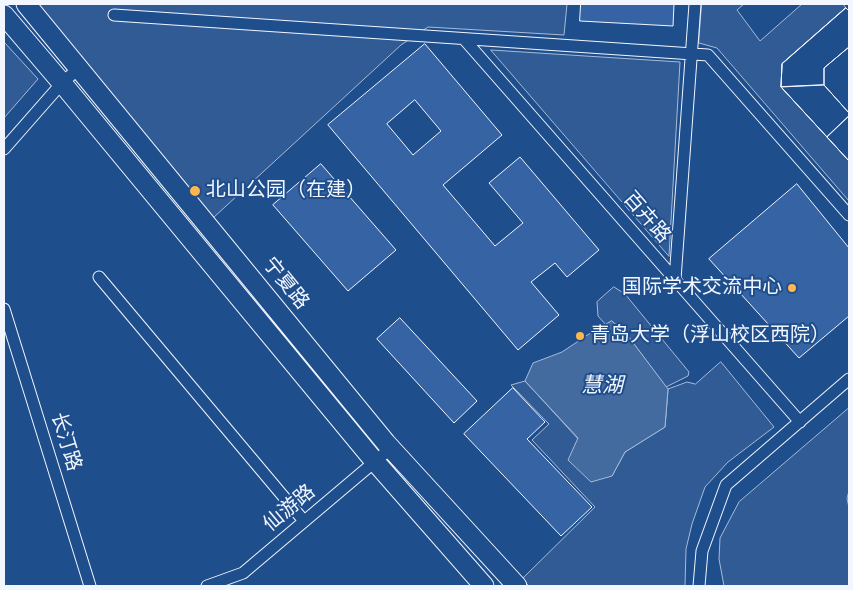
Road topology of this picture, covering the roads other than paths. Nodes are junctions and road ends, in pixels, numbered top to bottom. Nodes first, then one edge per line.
1 (26, 4) edge
2 (695, 4) edge
3 (4, 15) edge
4 (114, 15) dead end
5 (464, 38) junction
6 (691, 54) junction
7 (78, 69) junction
8 (62, 83) junction
9 (4, 150) edge
10 (849, 215) edge
11 (99, 277) dead end
12 (675, 279) junction
13 (4, 309) edge
14 (849, 379) edge
15 (800, 422) junction
16 (391, 448) junction
17 (375, 462) junction
18 (304, 521) junction
19 (90, 586) edge
20 (207, 586) edge
21 (484, 586) edge
22 (517, 586) edge
23 (699, 586) edge

1 - 7 main road, 宁夏路
2 - 6 street
3 - 8 main road
4 - 5 street
5 - 6 street
5 - 12 street, 百卉路
6 - 10 street
6 - 12 street
7 - 8 street
7 - 16 main road, 宁夏路
8 - 9 street
8 - 17 main road
11 - 18 street
12 - 15 street, 百卉路
13 - 19 street, 长汀路
14 - 15 street
15 - 23 street
16 - 17 street, 仙游路
16 - 22 main road, 宁夏路
17 - 18 street, 仙游路
17 - 21 main road
18 - 20 street, 仙游路

